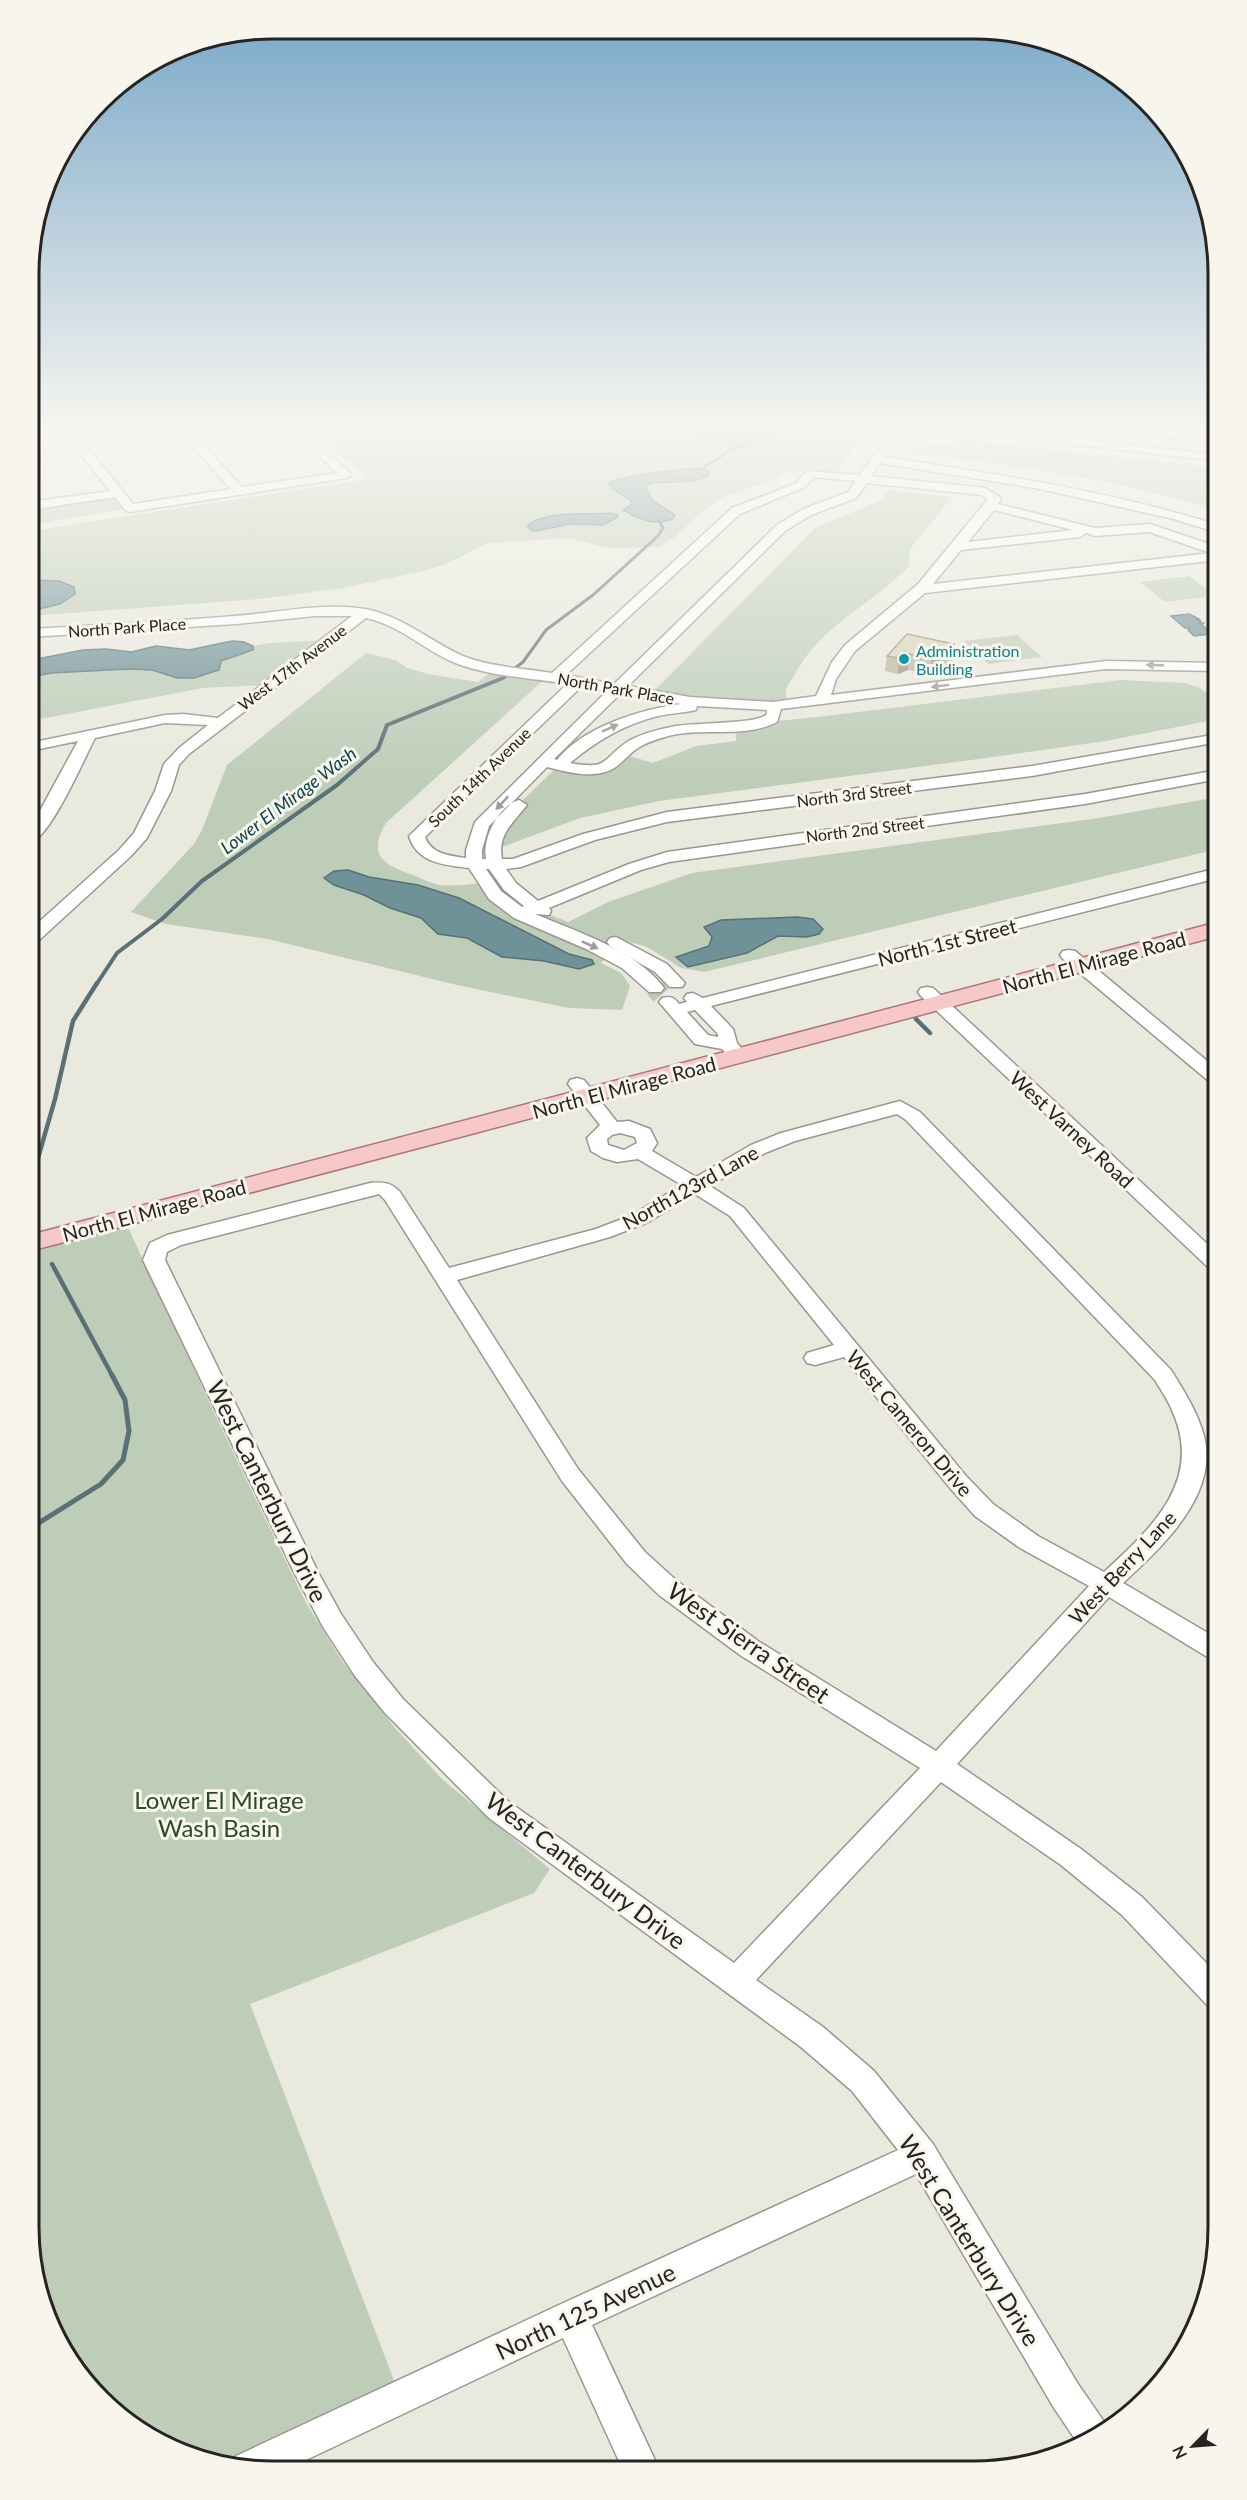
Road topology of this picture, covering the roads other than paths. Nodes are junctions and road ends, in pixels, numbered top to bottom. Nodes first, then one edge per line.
1 (697, 547) edge
2 (763, 547) edge
3 (958, 547) joint
4 (961, 547) edge
5 (1208, 557) edge
6 (921, 589) junction
7 (364, 613) junction
8 (39, 632) edge
9 (1208, 667) edge
10 (556, 677) junction
11 (578, 682) junction
12 (619, 689) junction
13 (822, 701) junction
14 (728, 704) junction
15 (773, 706) junction
16 (219, 722) junction
17 (90, 733) junction
18 (1208, 740) edge
19 (39, 745) edge
20 (552, 763) junction
21 (1208, 777) edge
22 (39, 828) edge
23 (474, 864) junction
24 (493, 864) junction
25 (1208, 876) edge
26 (536, 907) junction
27 (520, 914) junction
28 (1208, 919) edge
29 (39, 931) edge
30 (1208, 931) edge
31 (1075, 960) junction
32 (933, 998) junction
33 (700, 1004) junction
34 (675, 1010) junction
35 (734, 1050) junction
36 (1208, 1071) edge
37 (582, 1090) junction
38 (900, 1107) joint
39 (695, 1185) junction
40 (384, 1188) joint
41 (39, 1224) edge
42 (39, 1241) edge
43 (1208, 1256) edge
44 (445, 1276) junction
45 (848, 1348) junction
46 (815, 1358) dead end
47 (1106, 1584) junction
48 (1208, 1646) edge
49 (939, 1766) junction
50 (736, 1981) junction
51 (1208, 1985) edge
52 (922, 2155) junction
53 (571, 2317) junction
54 (1090, 2431) edge
55 (267, 2461) edge
56 (638, 2461) edge

1 - 10 street
2 - 12 street
3 - 4 street
3 - 6 street
5 - 6 street
6 - 13 street
7 - 8 street, North Park Place
7 - 10 street, North Park Place
7 - 16 street, West 17th Avenue
9 -> 13 street, North Park Place
10 - 11 street, North Park Place
11 - 12 street, North Park Place
11 - 23 street, South 14th Avenue
12 - 14 street, North Park Place
12 - 20 street
13 - 15 street, North Park Place
14 - 15 street, North Park Place
20 -> 14 street
15 - 20 street
16 - 17 street, West 17th Avenue
16 - 29 street, West 17th Avenue
17 - 19 street, West 17th Avenue
17 - 22 street
18 - 24 street, North 3rd Street
20 -> 23 street
20 - 24 street
21 - 26 street, North 2nd Street
23 - 24 street, South 14th Avenue
23 - 27 street
24 - 26 street
25 - 33 street, North 1st Street
26 - 27 street, North 2nd Street
26 - 33 street
27 -> 34 street
28 - 31 main road, North El Mirage Road
30 - 31 main road, North El Mirage Road
31 - 32 main road, North El Mirage Road
31 - 36 street
32 - 35 main road, North El Mirage Road
32 - 43 street, West Varney Road
33 - 34 street, North 1st Street
33 - 35 street
34 - 35 street
35 - 37 main road, North El Mirage Road
37 - 39 street, West Cameron Drive
37 - 41 main road, North El Mirage Road
37 - 42 main road, North El Mirage Road
38 - 39 street, North123rd Lane
38 - 47 street, West Berry Lane
39 - 44 street, North123rd Lane
39 - 45 street, West Cameron Drive
40 - 44 street, West Sierra Street
40 - 50 street, West Canterbury Drive
44 - 49 street, West Sierra Street
45 - 46 street
45 - 47 street, West Cameron Drive
47 - 48 street, West Cameron Drive
47 - 49 street, West Berry Lane
49 - 50 street, West Berry Lane
49 - 51 street, West Sierra Street
50 - 52 street, West Canterbury Drive
52 - 53 street, North 125 Avenue
52 - 54 street, West Canterbury Drive
53 - 55 street, North 125 Avenue
53 - 56 street

